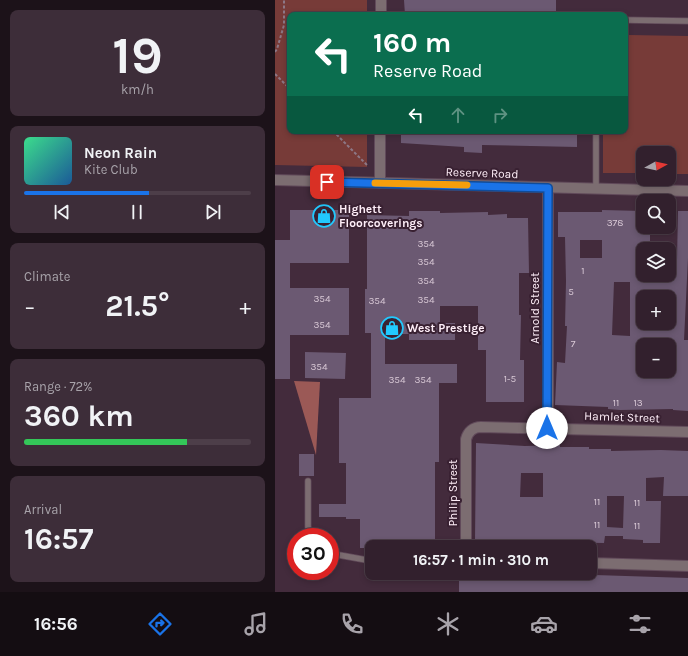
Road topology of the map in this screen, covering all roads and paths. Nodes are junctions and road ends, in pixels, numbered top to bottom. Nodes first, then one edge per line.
1 (284, 0) edge
2 (381, 0) edge
3 (381, 12) edge
4 (628, 20) edge
5 (688, 21) edge
6 (275, 52) edge
7 (275, 74) edge
8 (287, 86) edge
9 (336, 134) edge
10 (380, 134) edge
11 (596, 134) edge
12 (368, 166) dead end
13 (275, 180) edge
14 (380, 183) junction
15 (548, 188) junction
16 (596, 188) junction
17 (688, 191) edge
18 (547, 428) junction
19 (688, 432) edge
20 (466, 439) joint
21 (308, 481) dead end
22 (308, 528) edge
23 (466, 540) edge
24 (339, 555) edge
25 (365, 559) edge
26 (597, 563) edge
27 (688, 566) edge

1 - 6 path
2 - 3 street
4 - 5 lane
7 - 8 path
9 - 12 path
10 - 14 street
11 - 16 lane
13 - 14 street, Reserve Road
14 - 15 street, Reserve Road
15 - 16 street, Reserve Road
15 - 18 street, Arnold Street
16 - 17 street, Reserve Road
18 - 19 street, Hamlet Street
18 - 20 street, Hamlet Street
20 - 23 street, Philip Street
21 - 22 lane
24 - 25 lane
26 - 27 street

